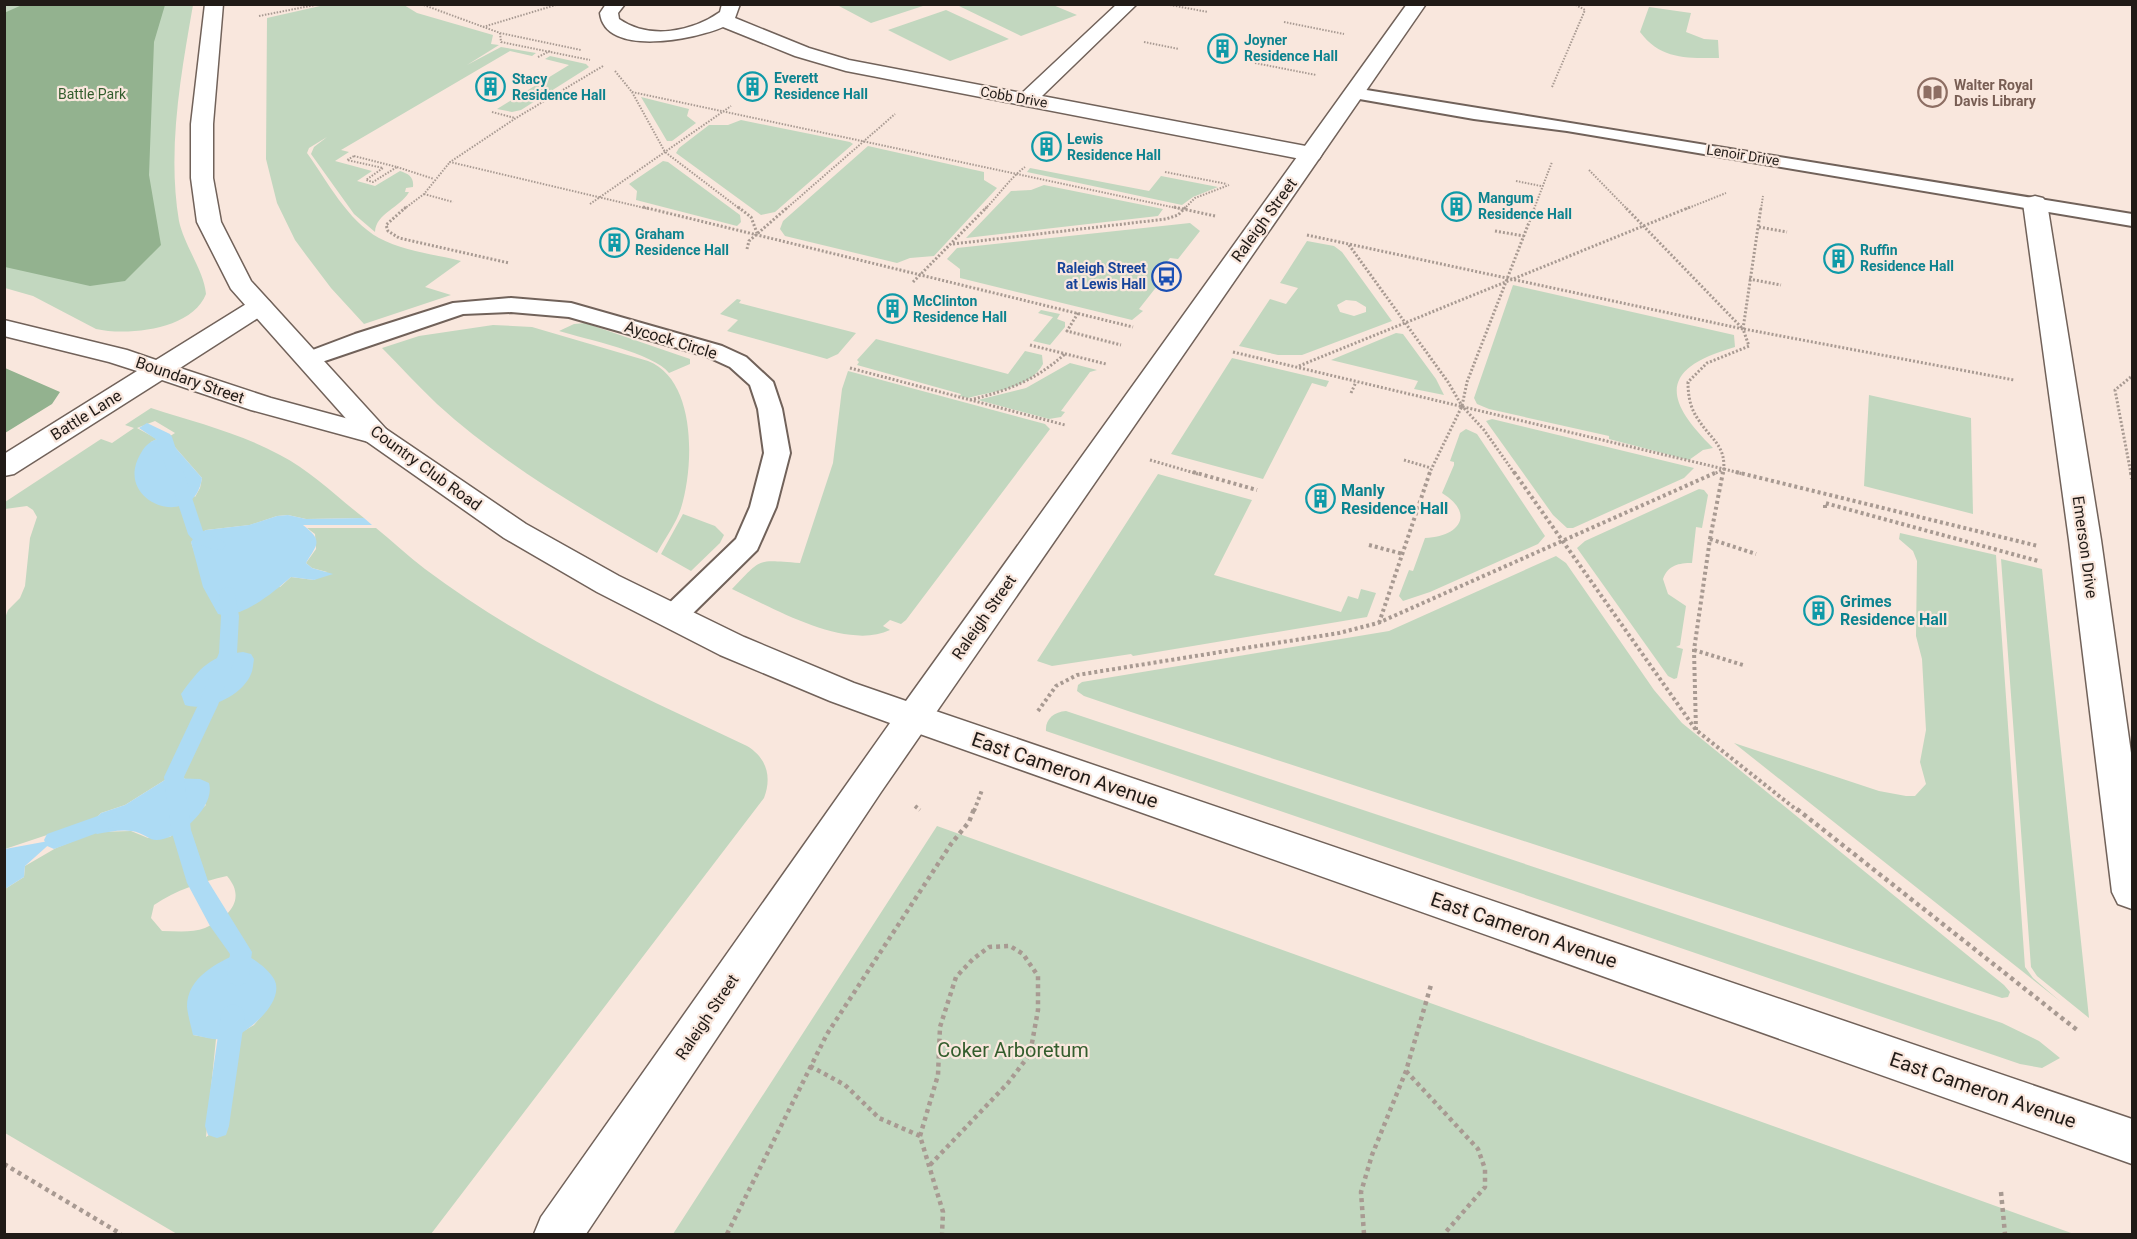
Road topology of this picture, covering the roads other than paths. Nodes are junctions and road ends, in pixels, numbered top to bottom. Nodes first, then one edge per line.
1 (214, 4) edge
2 (616, 4) edge
3 (1128, 4) edge
4 (1417, 4) edge
5 (727, 12) edge
6 (1354, 93) junction
7 (1027, 99) junction
8 (1311, 154) junction
9 (2035, 203) junction
10 (2133, 220) edge
11 (260, 306) junction
12 (4, 327) edge
13 (310, 359) junction
14 (158, 369) junction
15 (376, 435) junction
16 (4, 466) edge
17 (672, 617) junction
18 (915, 718) junction
19 (2133, 892) edge
20 (2133, 1142) edge
21 (558, 1234) edge

1 - 11 street, Country Club Road
2 - 5 street, Cobb Drive
3 - 7 street
4 - 6 street, Raleigh Street
5 - 7 street, Cobb Drive
6 - 8 street, Raleigh Street
6 - 9 lane, Lenoir Drive
7 - 8 street, Cobb Drive
8 - 18 street, Raleigh Street
9 - 10 lane, Lenoir Drive
9 - 19 street, Emerson Drive
11 - 13 street, Country Club Road
11 - 14 street, Battle Lane
12 - 14 street, Boundary Street
13 - 15 street, Country Club Road
13 - 17 lane, Aycock Circle
14 - 15 street, Boundary Street
14 - 16 street, Battle Lane
15 - 17 street, Country Club Road
17 - 18 street, Country Club Road
18 - 20 street, East Cameron Avenue
18 - 21 street, Raleigh Street

